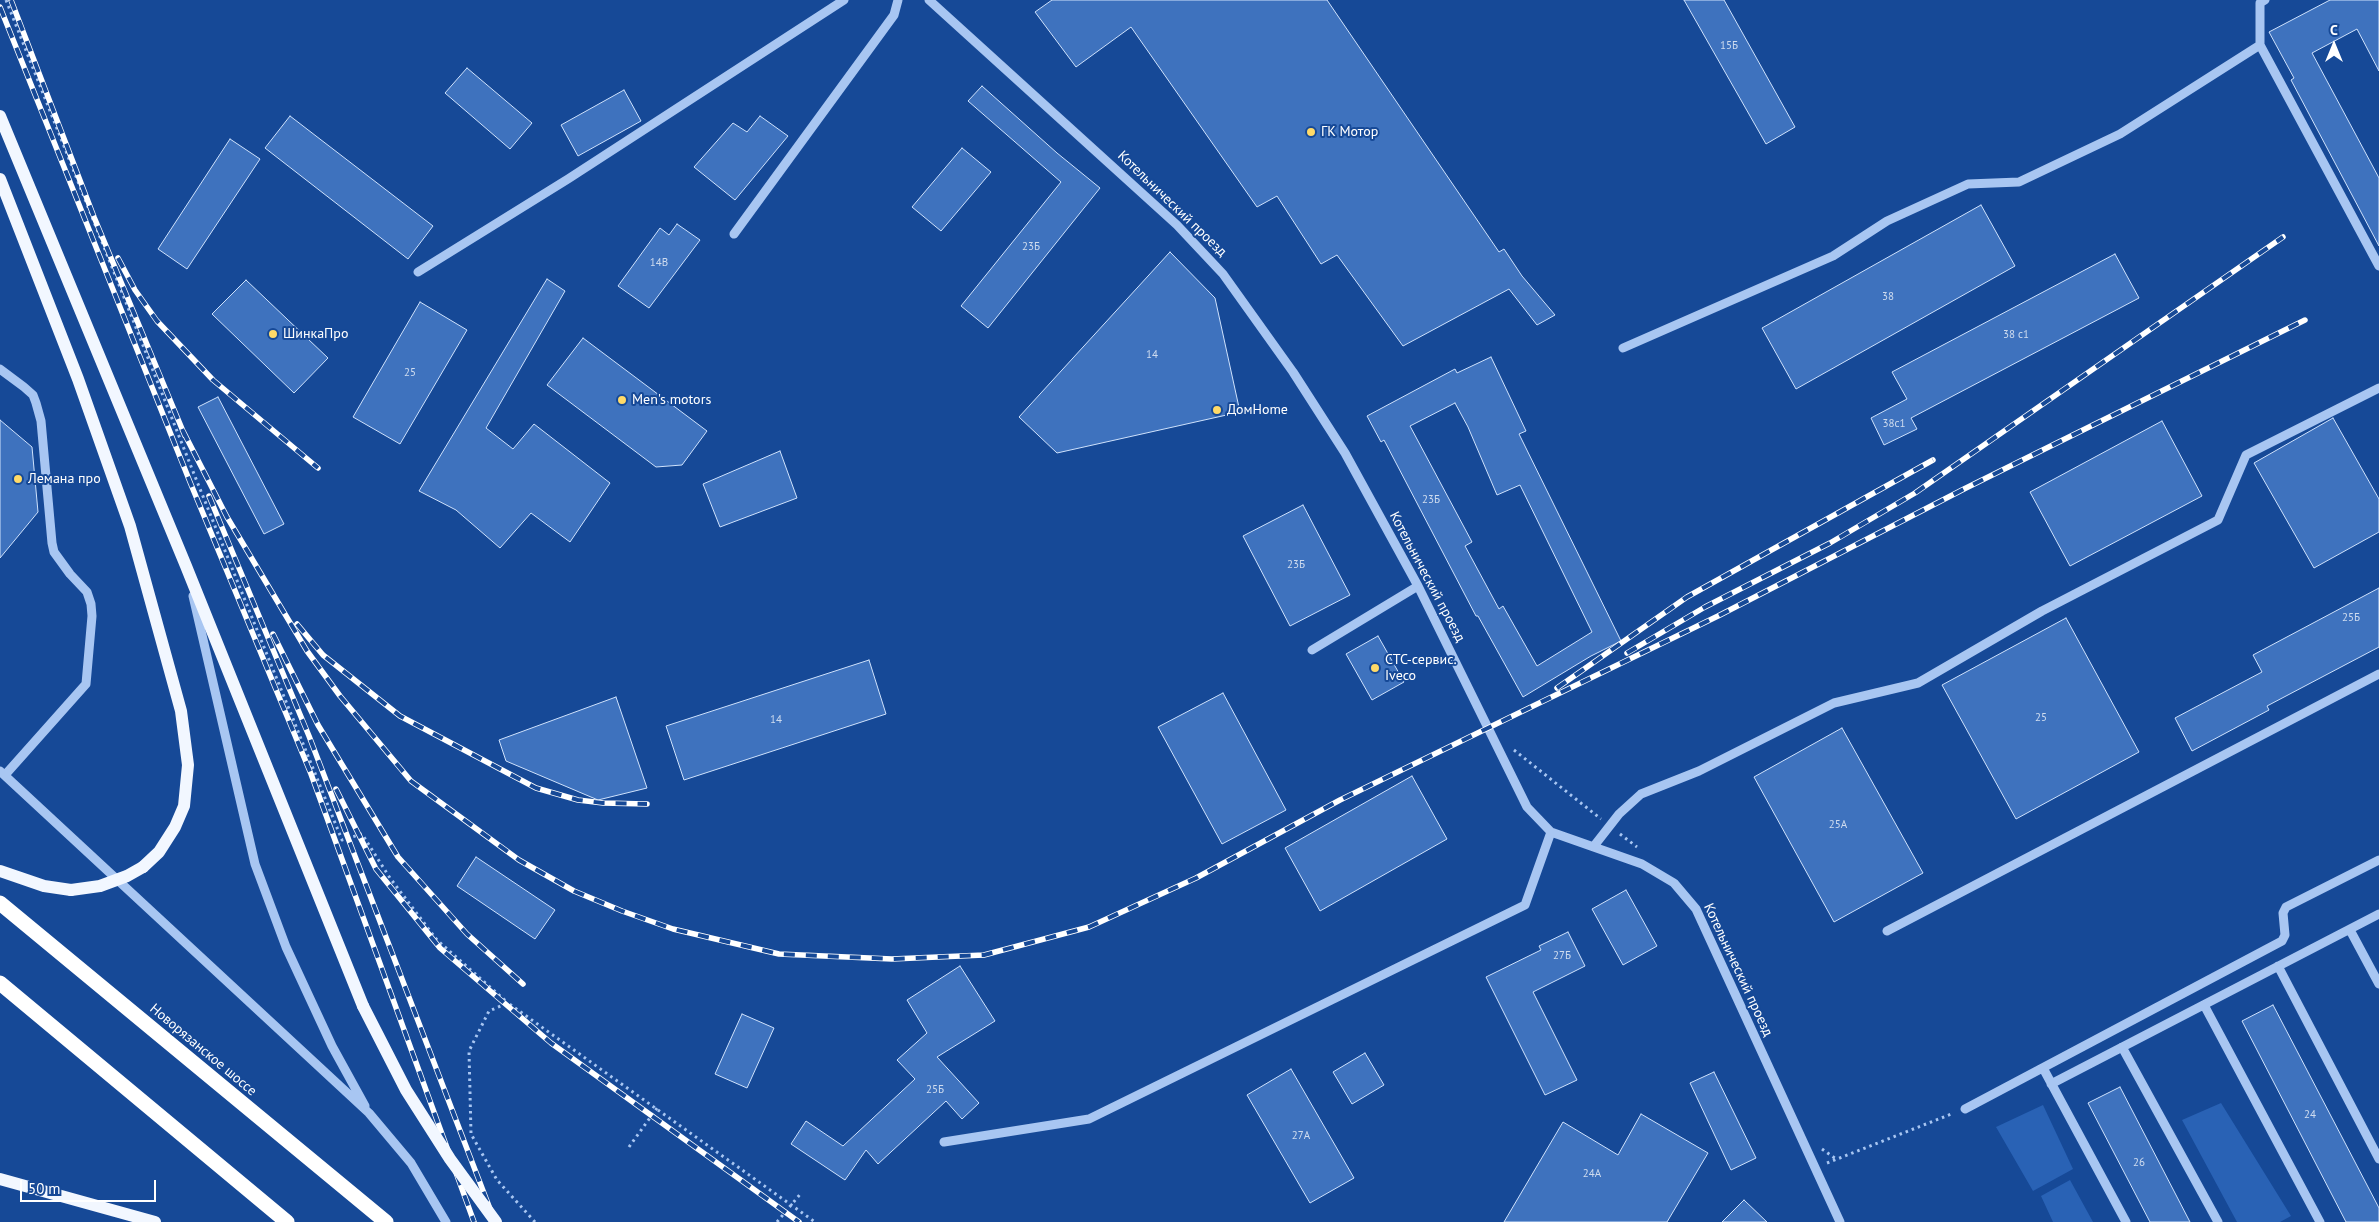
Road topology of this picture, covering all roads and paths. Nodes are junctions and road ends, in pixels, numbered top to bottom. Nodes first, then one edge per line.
1 (6, 0) edge
2 (844, 0) edge
3 (898, 0) edge
4 (929, 0) edge
5 (2265, 0) edge
6 (2260, 45) junction
7 (0, 116) edge
8 (0, 179) edge
9 (734, 234) dead end
10 (2379, 266) edge
11 (418, 272) dead end
12 (1622, 348) dead end
13 (0, 369) edge
14 (2379, 388) edge
15 (186, 566) junction
16 (1418, 586) junction
17 (1312, 650) dead end
18 (2379, 674) edge
19 (1506, 744) dead end
20 (3, 773) edge
21 (1609, 826) junction
22 (1551, 832) junction
23 (1594, 846) junction
24 (1640, 850) dead end
25 (2379, 860) edge
26 (0, 872) edge
27 (0, 903) edge
28 (2379, 914) edge
29 (2350, 930) junction
30 (1887, 931) dead end
31 (2278, 966) junction
32 (0, 983) edge
33 (2379, 984) edge
34 (508, 1003) junction
35 (2204, 1005) junction
36 (2122, 1047) junction
37 (2043, 1068) junction
38 (2051, 1084) junction
39 (657, 1108) junction
40 (1965, 1109) joint
41 (369, 1113) junction
42 (944, 1142) dead end
43 (1815, 1145) dead end
44 (629, 1147) dead end
45 (1836, 1159) junction
46 (2379, 1159) edge
47 (1815, 1168) junction
48 (0, 1179) edge
49 (802, 1192) dead end
50 (791, 1205) junction
51 (155, 1222) edge
52 (287, 1222) edge
53 (386, 1222) edge
54 (446, 1222) edge
55 (496, 1222) edge
56 (535, 1222) edge
57 (777, 1222) edge
58 (815, 1222) edge
59 (1840, 1222) edge
60 (2126, 1222) edge
61 (2218, 1222) edge
62 (2320, 1222) edge

1 - 34 path
2 - 11 street
3 - 9 street
4 - 16 street, Котельнический проезд
5 - 6 street
6 - 10 street
6 - 12 street
7 - 15 main road
8 - 26 main road, bridge
13 - 20 street
14 - 21 street
15 - 41 street
15 - 55 main road, bridge
16 - 17 street
16 - 22 street, Котельнический проезд
18 - 30 street
19 - 21 path
20 - 41 street
21 - 23 street
21 - 24 path
22 - 23 street, Котельнический проезд
22 - 42 street
23 - 47 street, Котельнический проезд
25 - 37 street
27 - 53 highway, Новорязанское шоссе
28 - 29 street
29 - 31 street
29 - 33 street
31 - 35 street
31 - 46 street
32 - 52 highway
34 - 39 path
34 - 56 path
35 - 36 street
35 - 62 street
36 - 38 street
36 - 61 street
37 - 38 street
37 - 40 street
38 - 60 street
39 - 44 path
39 - 50 path
40 - 45 path
41 - 54 street
43 - 45 path
45 - 47 path
47 - 59 street, Котельнический проезд
48 - 51 main road
49 - 50 path
50 - 57 path
50 - 58 path

